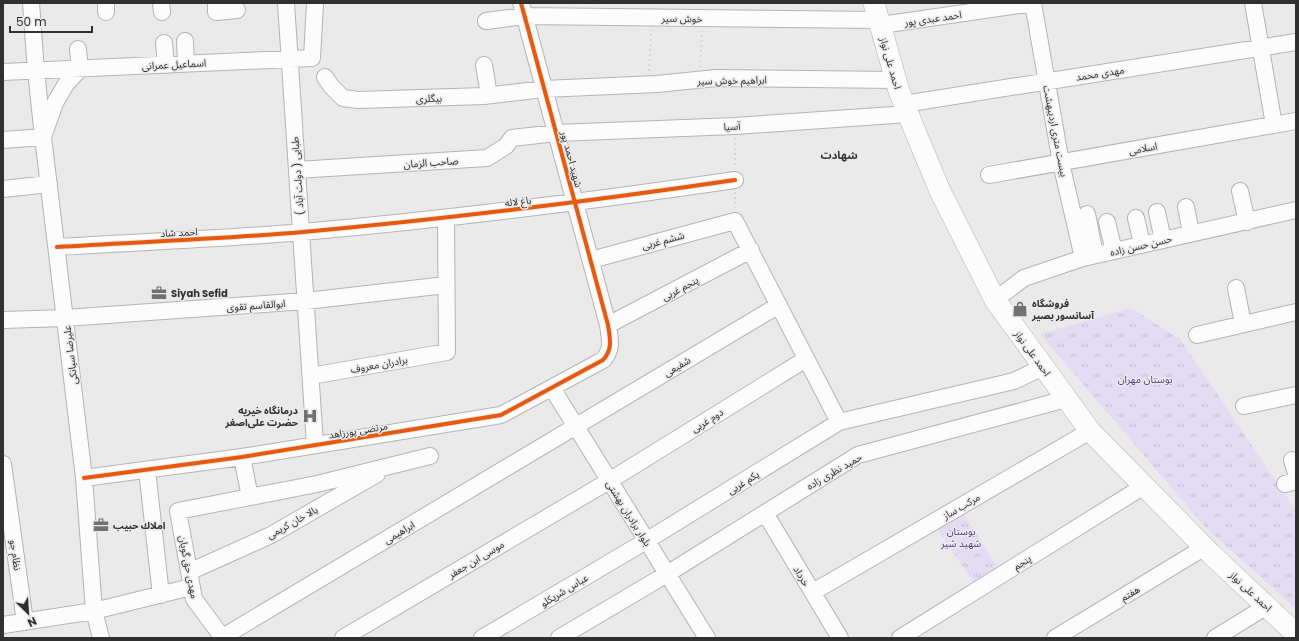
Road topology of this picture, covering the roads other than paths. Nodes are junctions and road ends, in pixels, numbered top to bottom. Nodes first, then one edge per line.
1 (31, 3) edge
2 (216, 3) edge
3 (286, 3) edge
4 (315, 3) edge
5 (1033, 3) edge
6 (1253, 3) edge
7 (237, 10) dead end
8 (522, 10) edge
9 (878, 16) edge
10 (486, 21) dead end
11 (185, 41) dead end
12 (1296, 42) edge
13 (164, 43) dead end
14 (1260, 48) junction
15 (78, 49) dead end
16 (289, 58) junction
17 (186, 63) junction
18 (166, 65) junction
19 (484, 65) dead end
20 (80, 69) junction
21 (36, 71) junction
22 (3, 72) edge
23 (325, 77) dead end
24 (896, 80) junction
25 (1047, 82) junction
26 (544, 89) junction
27 (489, 96) junction
28 (906, 109) junction
29 (1296, 121) edge
30 (1274, 125) junction
31 (556, 134) junction
32 (43, 137) junction
33 (3, 140) edge
34 (1061, 163) junction
35 (297, 170) junction
36 (989, 175) dead end
37 (735, 180) dead end
38 (49, 184) junction
39 (3, 189) edge
40 (1240, 191) dead end
41 (575, 203) junction
42 (1186, 207) dead end
43 (1296, 210) edge
44 (1157, 212) dead end
45 (1086, 214) dead end
46 (446, 218) junction
47 (1136, 218) dead end
48 (1107, 222) dead end
49 (1247, 222) junction
50 (302, 232) junction
51 (1191, 233) junction
52 (1163, 240) junction
53 (1142, 244) junction
54 (57, 247) junction
55 (751, 250) junction
56 (1114, 251) junction
57 (1089, 256) junction
58 (591, 260) junction
59 (446, 285) junction
60 (1236, 288) dead end
61 (995, 300) junction
62 (306, 301) junction
63 (779, 305) junction
64 (1296, 312) edge
65 (65, 318) junction
66 (3, 320) edge
67 (1243, 324) junction
68 (608, 325) junction
69 (1197, 335) dead end
70 (611, 344) joint
71 (806, 359) junction
72 (1043, 367) junction
73 (311, 376) junction
74 (552, 388) junction
75 (1296, 396) edge
76 (1066, 399) junction
77 (1244, 406) dead end
78 (839, 422) junction
79 (575, 427) junction
80 (1090, 431) junction
81 (315, 445) junction
82 (430, 456) dead end
83 (242, 457) junction
84 (3, 464) edge
85 (392, 466) junction
86 (147, 470) junction
87 (84, 478) junction
88 (608, 480) junction
89 (1144, 486) junction
90 (250, 497) junction
91 (178, 511) joint
92 (764, 513) junction
93 (646, 541) junction
94 (1205, 547) junction
95 (667, 574) junction
96 (190, 579) junction
97 (812, 592) junction
98 (161, 595) junction
99 (1267, 606) junction
100 (98, 610) junction
101 (25, 622) junction
102 (3, 625) edge
103 (1296, 634) edge
104 (101, 638) edge
105 (222, 638) edge
106 (343, 638) edge
107 (482, 638) edge
108 (559, 638) edge
109 (706, 638) edge
110 (840, 638) edge
111 (900, 638) edge
112 (1054, 638) edge
113 (1215, 638) edge

1 - 21 street, علیرضا سیانکی
2 - 7 street
3 - 16 street, طبایی ( دولت آباد )
4 - 16 street, اسماعیل عمرانی
5 - 9 street, احمد عبدی پور
5 - 25 street, بیست متری اردیبهشت
6 - 14 street
8 - 9 street, خوش سیر
8 - 10 street, خوش سیر
8 - 26 street, شهید احمد پور
9 - 24 main road, احمد علی نواز
11 - 17 street
12 - 14 street, مهدی محمد
13 - 18 street
14 - 25 street, مهدی محمد
14 - 30 street
15 - 20 street
16 - 17 street, اسماعیل عمرانی
16 - 35 street, طبایی ( دولت آباد )
17 - 18 street, اسماعیل عمرانی
18 - 20 street, اسماعیل عمرانی
19 - 27 street
20 - 21 street, اسماعیل عمرانی
20 - 32 street
21 - 22 street, اسماعیل عمرانی
21 - 32 street, علیرضا سیانکی
23 - 27 street, بیگلری
24 - 26 street, ابراهیم خوش سیر
24 - 28 main road, احمد علی نواز
25 - 28 street, مهدی محمد
25 - 34 street, بیست متری اردیبهشت
26 - 27 street, بیگلری
26 - 31 street, شهید احمد پور
28 - 31 street, آسیا
28 - 61 main road, احمد علی نواز
29 - 30 street, اسلامی
30 - 34 street, اسلامی
31 - 35 street, صاحب الزمان
31 - 41 street, شهید احمد پور
32 - 33 street
32 - 38 street, علیرضا سیانکی
34 - 36 street, اسلامی
34 - 57 street, بیست متری اردیبهشت
35 - 50 street, طبایی ( دولت آباد )
37 - 41 street, باغ لاله
38 - 39 street
38 - 54 street, علیرضا سیانکی
40 - 49 street
41 - 46 street, باغ لاله
41 - 58 street, شهید احمد پور
42 - 51 street
43 - 49 street, حسن حسن زاده
44 - 52 street
45 - 57 street
46 - 50 street, باغ لاله
46 - 59 street
47 - 53 street
48 - 56 street
49 - 51 street, حسن حسن زاده
50 - 54 street, احمد شاد
50 - 62 street, طبایی ( دولت آباد )
51 - 52 street, حسن حسن زاده
52 - 53 street, حسن حسن زاده
53 - 56 street, حسن حسن زاده
54 - 65 street, علیرضا سیانکی
55 - 58 street, ششم غربی
55 - 63 street
55 - 68 street, پنجم غربی
56 - 57 street, حسن حسن زاده
57 - 61 street, حسن حسن زاده
58 - 68 street, شهید احمد پور
59 - 62 street, ابوالقاسم تقوی
59 - 73 street, برادران معروف
60 - 67 street
61 - 72 main road, احمد علی نواز
62 - 65 street, ابوالقاسم تقوی
62 - 73 street, طبایی ( دولت آباد )
63 - 71 street
63 - 79 street, شفیعی
64 - 67 street
65 - 66 street, ابوالقاسم تقوی
65 - 87 street, علیرضا سیانکی
67 - 69 street
68 - 70 street, شهید احمد پور
70 - 74 street, مرتضی پورزاهد
71 - 78 street
71 - 88 street, دوم غربی
72 - 76 main road, احمد علی نواز
72 - 78 street, یکم غربی
73 - 81 street, طبایی ( دولت آباد )
74 - 79 street, بلوار برادران بهشتی
74 - 81 street, مرتضی پورزاهد
75 - 77 street
76 - 80 main road, احمد علی نواز
76 - 92 street, حمید نظری زاده
78 - 93 street, یکم غربی
79 - 88 street, بلوار برادران بهشتی
79 - 105 street, ابراهیمی
80 - 89 main road, احمد علی نواز
80 - 97 street, مرکب ساز
81 - 83 street, مرتضی پورزاهد
82 - 85 street, بالا خان کریمی
83 - 86 street, مرتضی پورزاهد
83 - 90 street
84 - 101 street, نظام جو
85 - 90 street, بالا خان کریمی
85 - 96 street, بالا خان کریمی
86 - 87 street, مرتضی پورزاهد
86 - 98 street
87 - 100 street, علیرضا سیانکی
88 - 93 street, بلوار برادران بهشتی
88 - 106 street, موسی ابن جعفر
89 - 94 main road, احمد علی نواز
89 - 111 street, پنجم
90 - 91 street, بالا خان کریمی
91 - 96 street, مهدی حق گویان
92 - 95 street, حمید نظری زاده
92 - 97 street, خرداد
93 - 95 street, بلوار برادران بهشتی
93 - 107 street, عباس شریکلو
94 - 99 main road, احمد علی نواز
94 - 112 street, هفتم
95 - 108 street, حمید نظری زاده
95 - 109 street, بلوار برادران بهشتی
96 - 98 street, بالا خان کریمی
96 - 105 street, مهدی حق گویان
97 - 110 street, خرداد
98 - 100 street, بالا خان کریمی
99 - 103 main road, احمد علی نواز
99 - 113 street
100 - 101 street, بالا خان کریمی
100 - 104 street, علیرضا سیانکی
101 - 102 street, بالا خان کریمی

